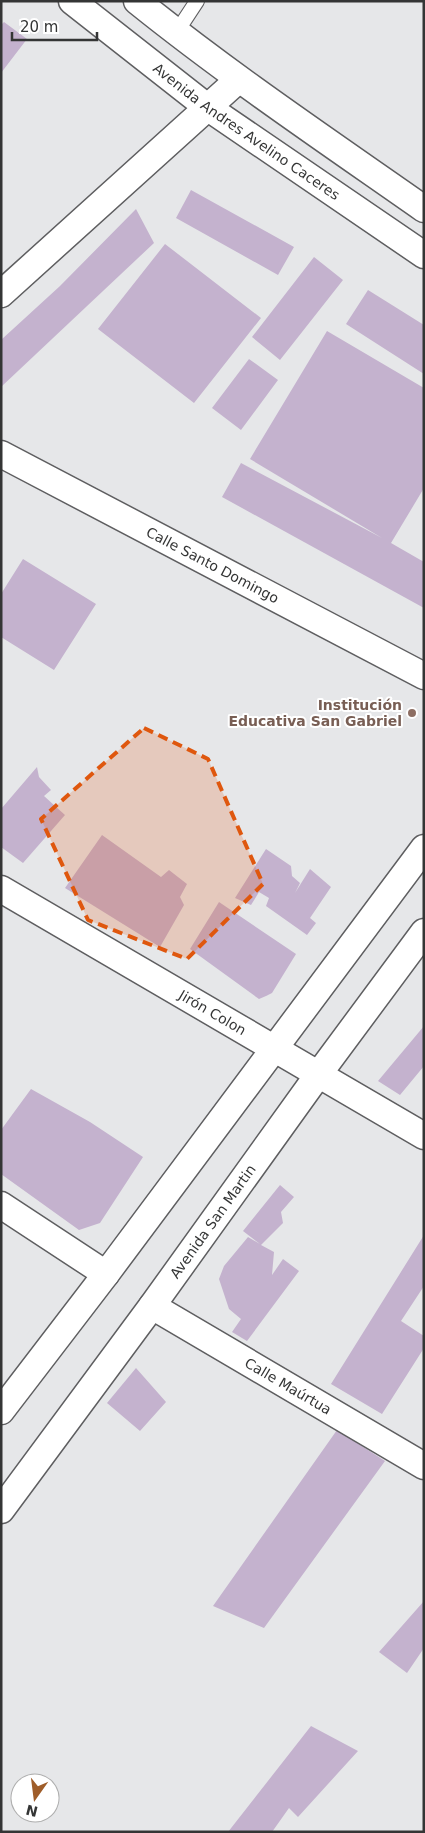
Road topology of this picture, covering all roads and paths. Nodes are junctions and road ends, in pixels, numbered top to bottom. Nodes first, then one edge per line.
1 (72, 1) edge
2 (137, 1) edge
3 (197, 1) edge
4 (176, 33) junction
5 (238, 80) junction
6 (207, 107) junction
7 (424, 208) edge
8 (424, 255) edge
9 (1, 294) edge
10 (1, 454) edge
11 (424, 676) edge
12 (424, 848) edge
13 (1, 890) edge
14 (424, 932) edge
15 (274, 1050) junction
16 (318, 1075) junction
17 (424, 1136) edge
18 (1, 1205) edge
19 (106, 1274) junction
20 (152, 1306) junction
21 (1, 1411) edge
22 (424, 1466) edge
23 (1, 1510) edge

1 - 6 street, Avenida Andres Avelino Caceres
2 - 4 street
3 - 4 lane
4 - 5 street
5 - 6 street
5 - 7 street
6 - 8 street, Avenida Andres Avelino Caceres
6 - 9 street
10 - 11 street, Calle Santo Domingo
12 - 15 street
13 - 15 street, Jirón Colon
14 - 16 street, Avenida San Martin
15 - 16 street, Jirón Colon
15 - 19 street
16 - 17 street, Jirón Colon
16 - 20 street, Avenida San Martin
18 - 19 street
19 - 21 street
20 - 22 street, Calle Maúrtua
20 - 23 street, Avenida San Martin

